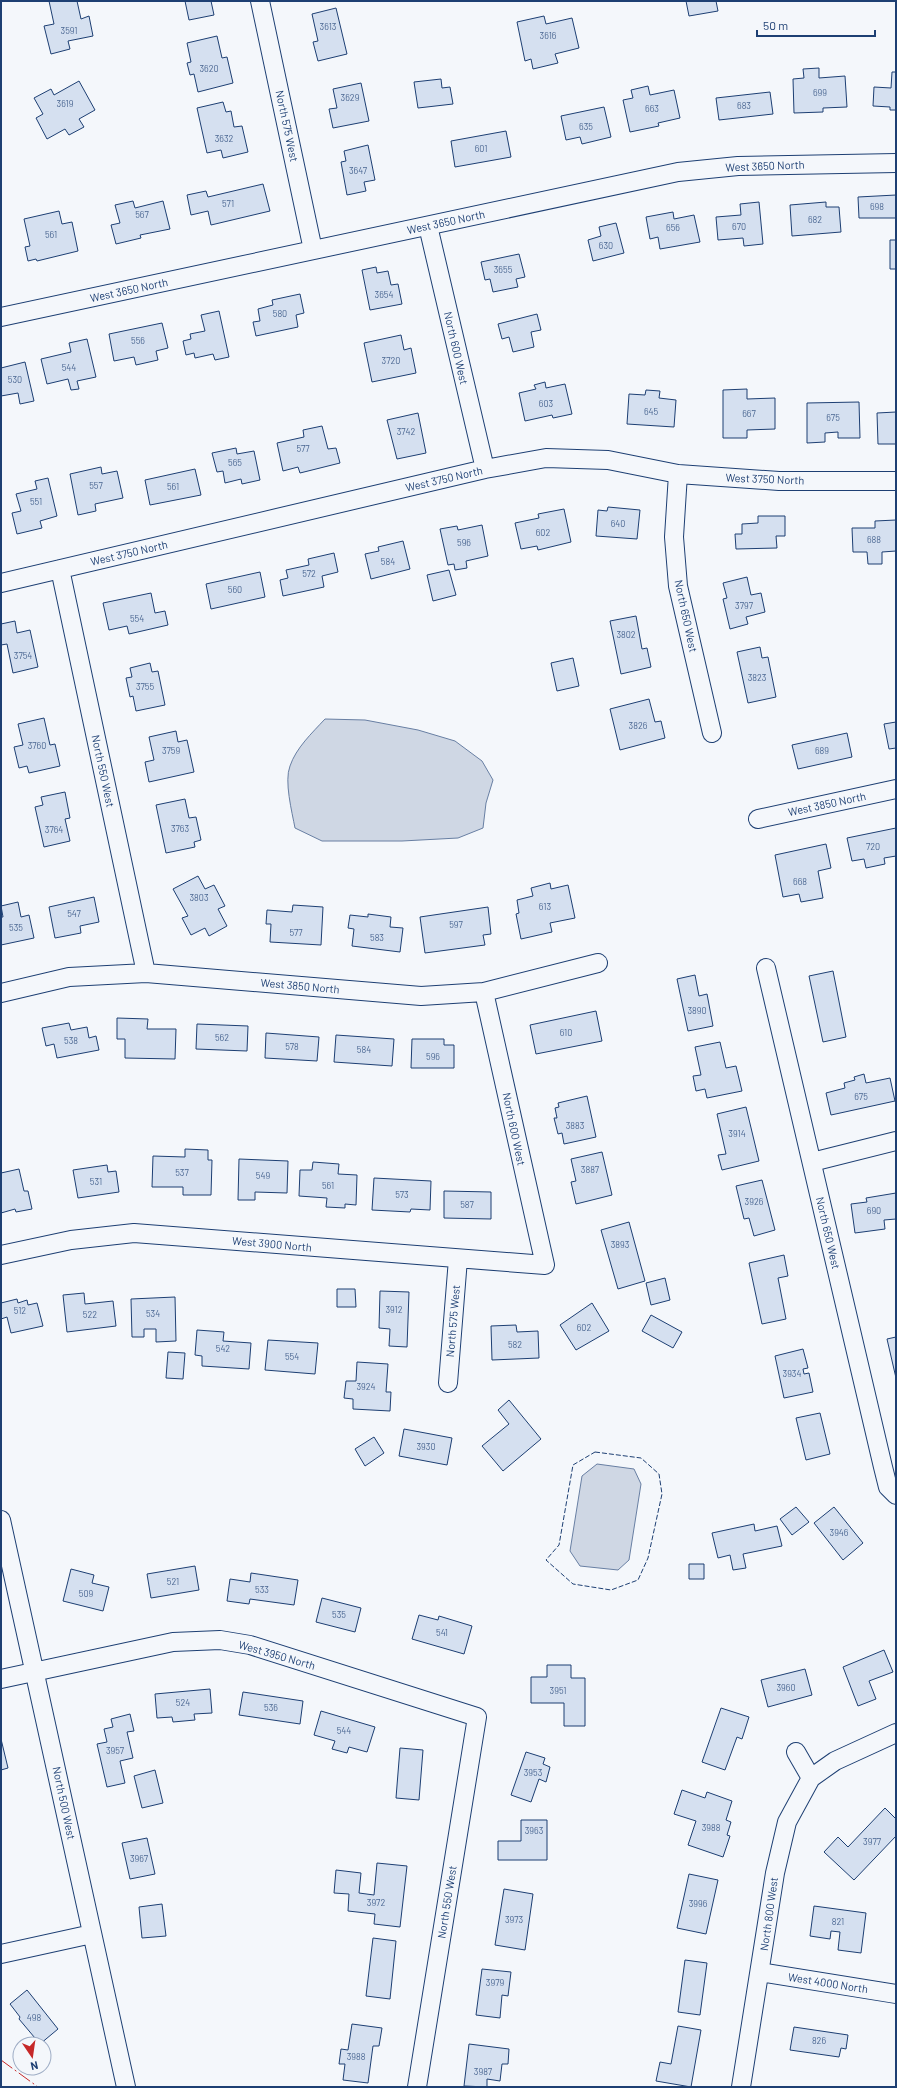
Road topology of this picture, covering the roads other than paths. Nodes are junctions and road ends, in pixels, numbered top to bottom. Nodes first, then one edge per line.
1 (260, 1) edge
2 (896, 163) edge
3 (428, 226) junction
4 (313, 250) junction
5 (1, 317) edge
6 (485, 469) junction
7 (678, 474) junction
8 (896, 481) edge
9 (60, 569) junction
10 (1, 583) edge
11 (712, 733) dead end
12 (896, 789) edge
13 (758, 819) dead end
14 (598, 963) dead end
15 (766, 968) dead end
16 (146, 973) junction
17 (484, 992) junction
18 (1, 993) edge
19 (896, 1142) edge
20 (812, 1162) junction
21 (1, 1254) edge
22 (458, 1258) junction
23 (545, 1265) joint
24 (448, 1383) dead end
25 (896, 1494) edge
26 (1, 1520) edge
27 (35, 1671) junction
28 (1, 1679) edge
29 (477, 1717) joint
30 (896, 1733) edge
31 (796, 1752) dead end
32 (811, 1778) junction
33 (92, 1934) junction
34 (1, 1954) edge
35 (760, 1972) junction
36 (896, 1994) edge
37 (126, 2087) edge
38 (417, 2087) edge
39 (741, 2087) edge

1 - 4 street, North 575 West
2 - 3 street, West 3650 North
3 - 4 street, West 3650 North
3 - 6 street, North 600 West
4 - 5 street, West 3650 North
6 - 7 street, West 3750 North
6 - 9 street, West 3750 North
7 - 8 street, West 3750 North
7 - 11 street, North 650 West
9 - 10 street, West 3750 North
9 - 16 street, North 550 West
12 - 13 street, West 3850 North
14 - 17 street, West 3850 North
15 - 20 street, North 650 West
16 - 17 street, West 3850 North
16 - 18 street, West 3850 North
17 - 23 street, North 600 West
19 - 20 street
20 - 25 street, North 650 West
21 - 22 street, West 3900 North
22 - 23 street, West 3900 North
22 - 24 street, North 575 West
26 - 27 street, North 500 West
27 - 28 street, West 3950 North
27 - 29 street, West 3950 North
27 - 33 street, North 500 West
29 - 38 street, North 550 West
30 - 32 street
31 - 32 street
32 - 35 street, North 800 West
33 - 34 street
33 - 37 street, North 500 West
35 - 36 street, West 4000 North
35 - 39 street, North 800 West

